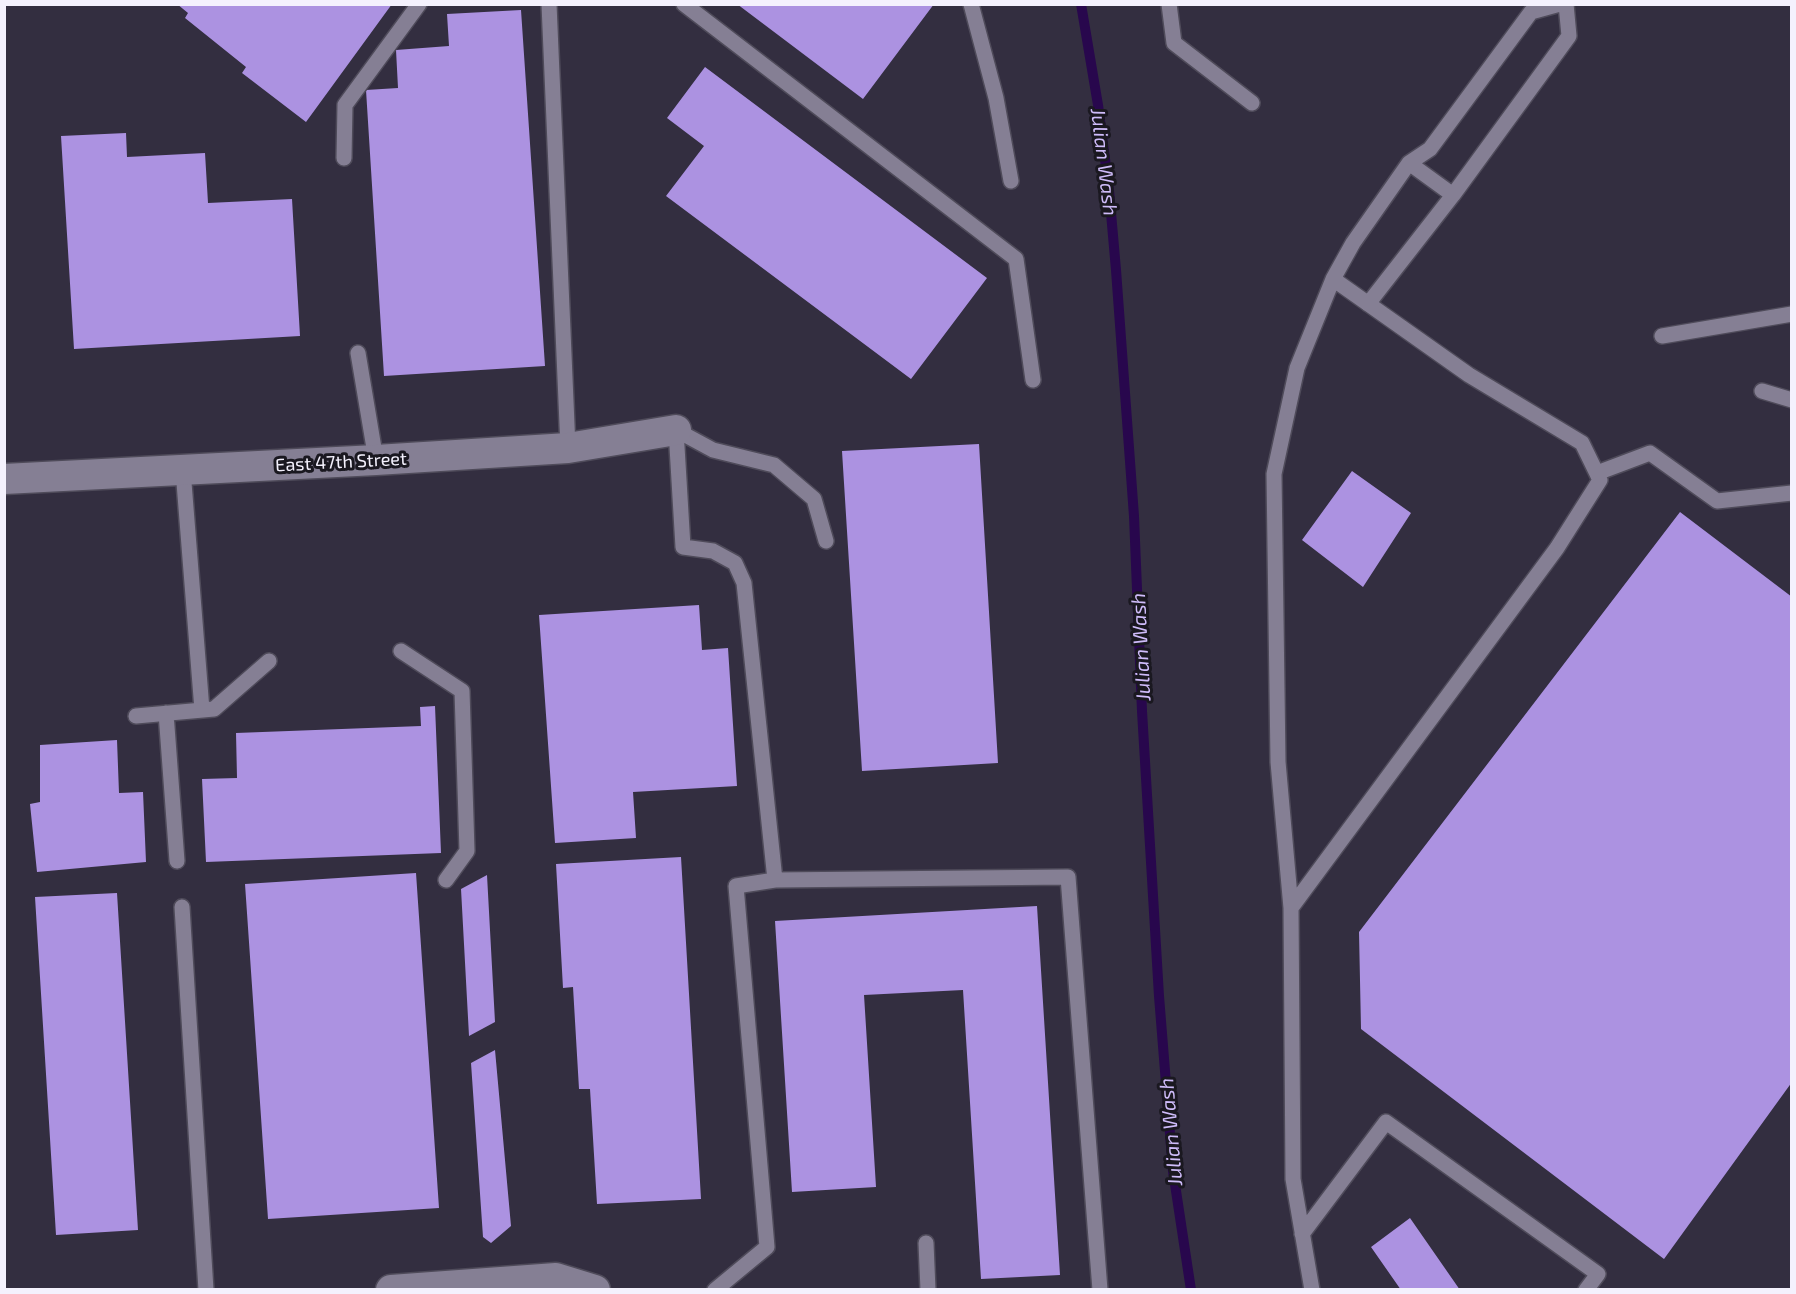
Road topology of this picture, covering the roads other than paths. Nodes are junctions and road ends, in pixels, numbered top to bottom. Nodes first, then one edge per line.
1 (419, 4) edge
2 (549, 4) edge
3 (684, 4) edge
4 (971, 4) edge
5 (1169, 4) edge
6 (1560, 4) edge
7 (1566, 4) edge
8 (1252, 103) dead end
9 (344, 158) dead end
10 (1409, 163) junction
11 (1011, 182) dead end
12 (1452, 195) junction
13 (1333, 279) junction
14 (1368, 304) junction
15 (1791, 314) edge
16 (1662, 336) dead end
17 (358, 353) dead end
18 (1033, 380) dead end
19 (1762, 391) dead end
20 (1791, 400) edge
21 (676, 430) junction
22 (568, 448) junction
23 (376, 460) junction
24 (183, 470) junction
25 (1597, 473) junction
26 (4, 479) edge
27 (1791, 493) edge
28 (826, 541) dead end
29 (401, 651) dead end
30 (269, 661) dead end
31 (208, 709) junction
32 (166, 713) junction
33 (136, 716) dead end
34 (177, 861) dead end
35 (446, 880) dead end
36 (775, 880) junction
37 (182, 907) dead end
38 (1291, 908) junction
39 (1302, 1234) junction
40 (926, 1243) dead end
41 (206, 1290) edge
42 (391, 1290) edge
43 (595, 1290) edge
44 (715, 1290) edge
45 (928, 1290) edge
46 (1100, 1290) edge
47 (1312, 1290) edge
48 (1586, 1290) edge

1 - 9 lane
2 - 22 lane
3 - 18 lane
4 - 11 lane
5 - 8 lane
6 - 10 lane
7 - 12 lane
10 - 12 lane
10 - 13 lane
12 - 14 lane
13 - 14 lane
13 - 38 lane
14 - 25 lane
15 - 16 lane
17 - 23 lane
19 - 20 lane
21 - 22 street, East 47th Street
21 - 28 lane
21 - 36 lane
22 - 23 street, East 47th Street
23 - 24 street, East 47th Street
24 - 26 street, East 47th Street
24 - 31 lane
25 - 27 lane
25 - 38 lane
29 - 35 lane
30 - 31 lane
31 - 32 lane
32 - 33 lane
32 - 34 lane
36 - 44 lane
36 - 46 lane
37 - 41 lane
38 - 39 lane
39 - 47 lane
39 - 48 lane
40 - 45 lane
42 - 43 street

